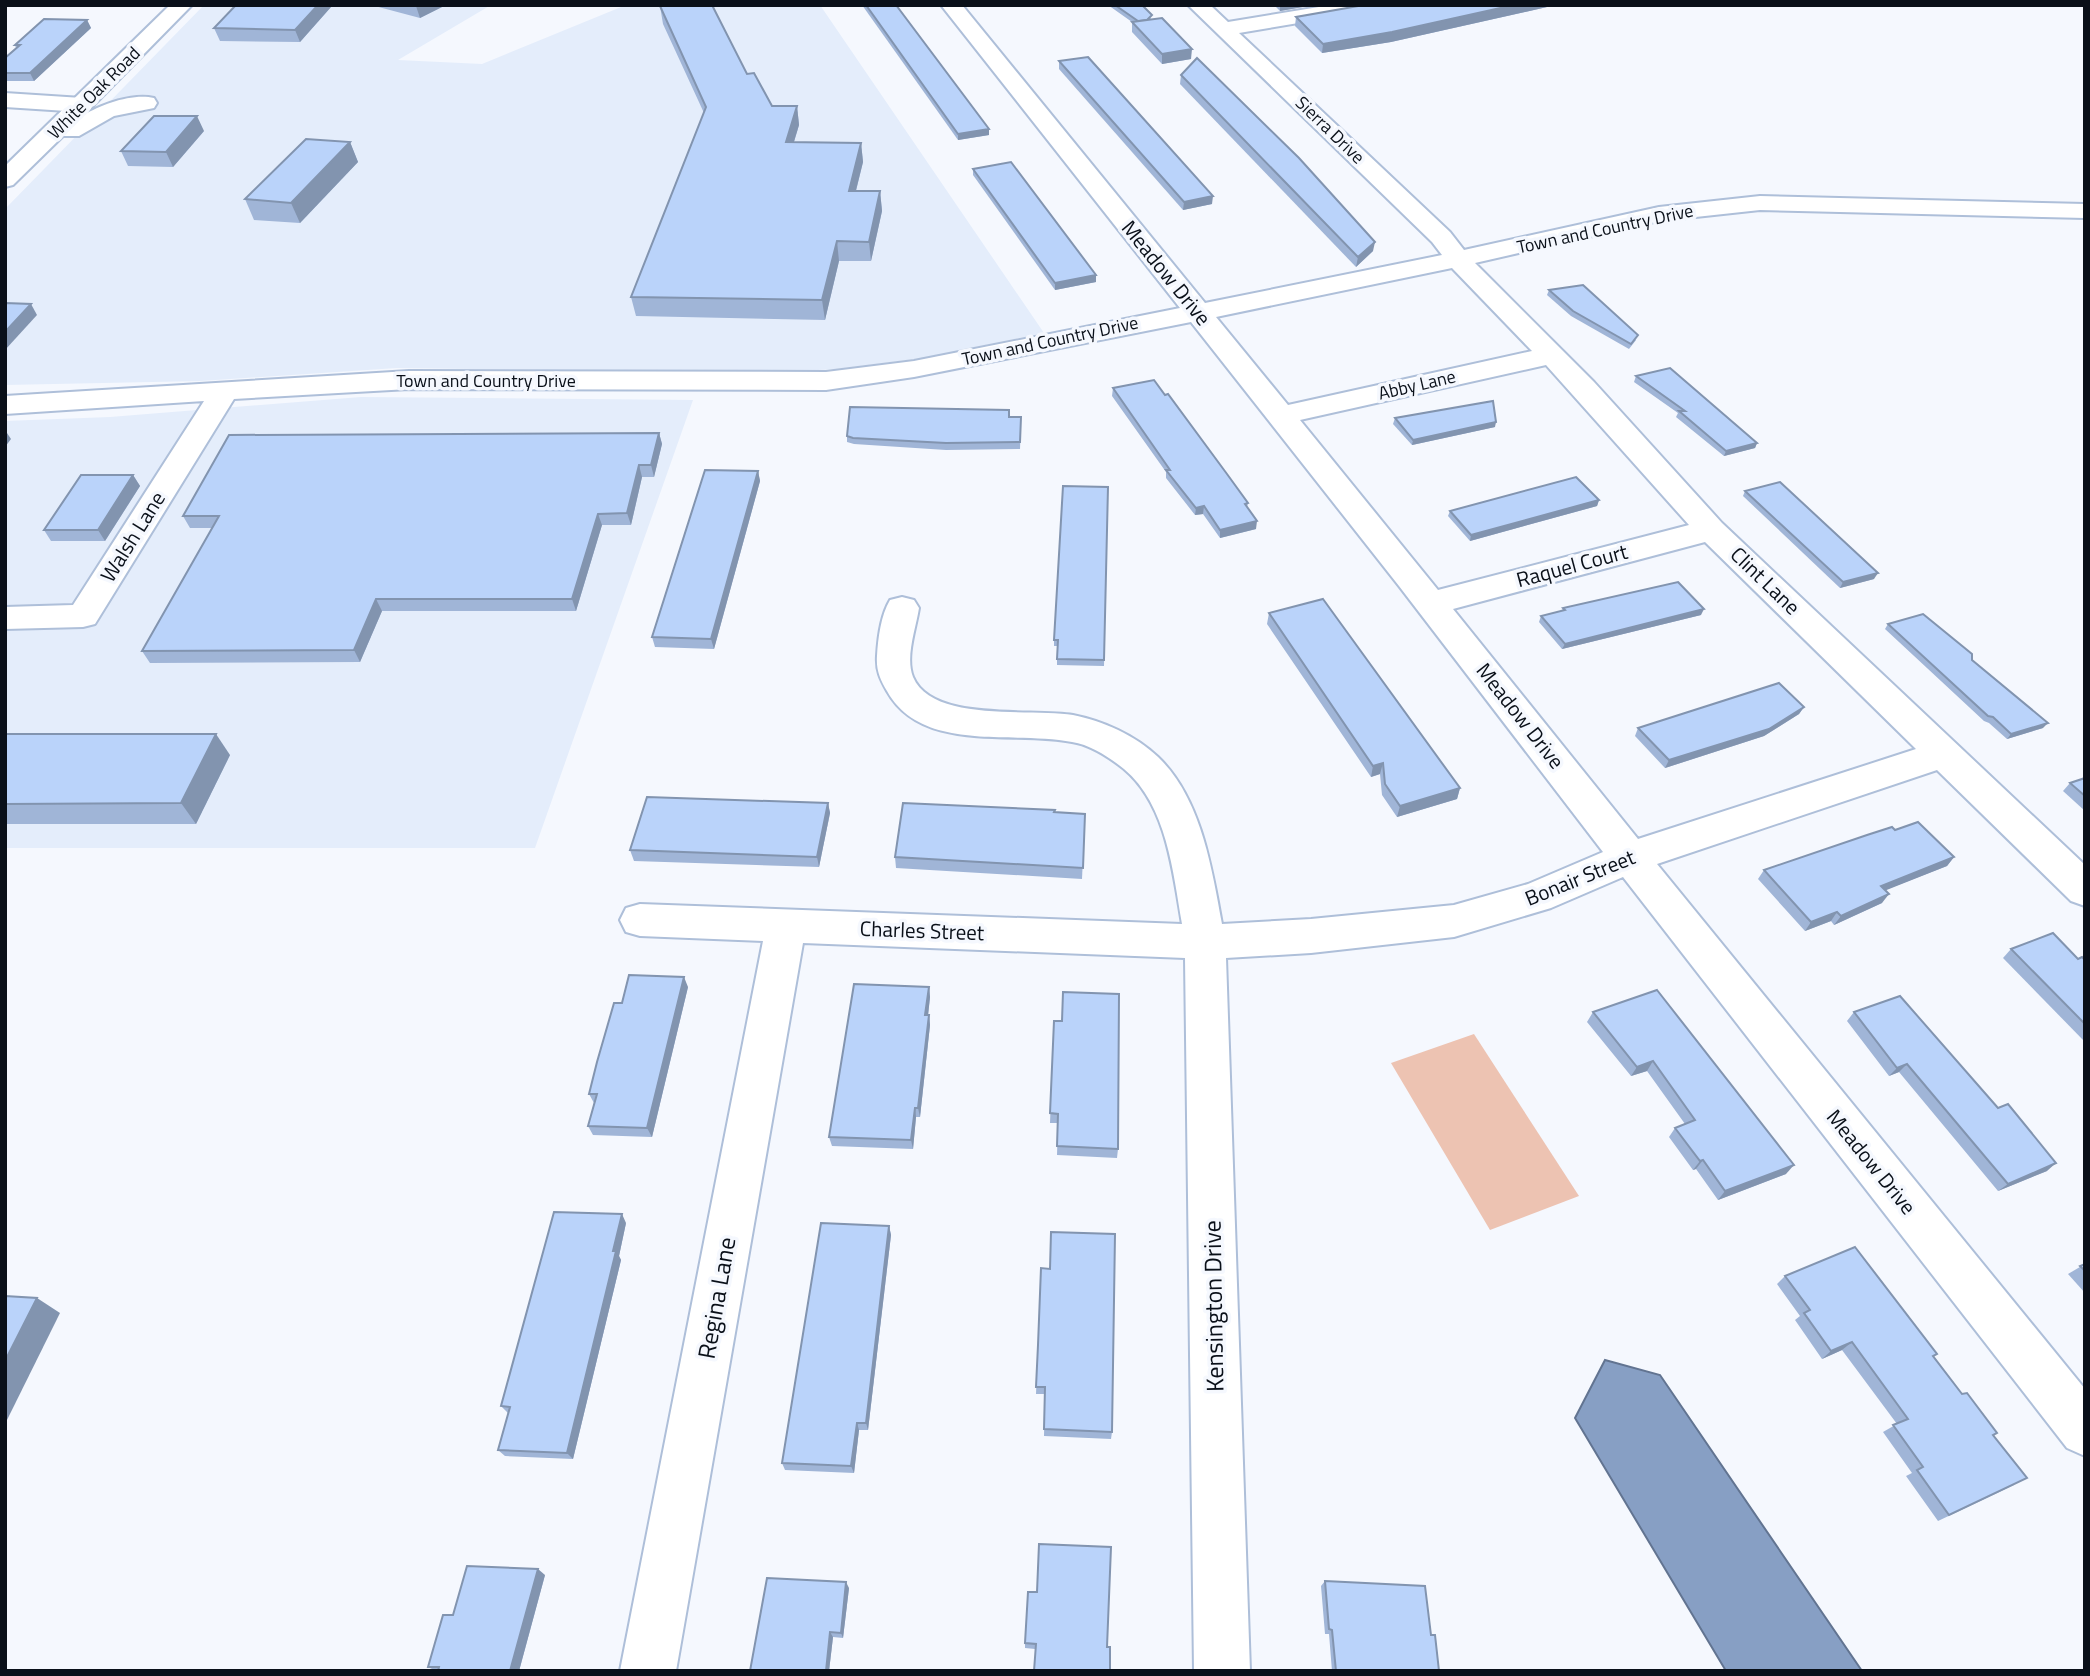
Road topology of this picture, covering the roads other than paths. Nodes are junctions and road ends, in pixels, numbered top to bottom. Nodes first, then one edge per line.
1 (182, 5) edge
2 (951, 5) edge
3 (1198, 5) edge
4 (1370, 5) edge
5 (1223, 29) junction
6 (140, 48) junction
7 (5, 100) edge
8 (82, 105) junction
9 (7, 178) edge
10 (2085, 211) edge
11 (1457, 260) junction
12 (1196, 311) junction
13 (1552, 355) junction
14 (223, 392) junction
15 (5, 405) edge
16 (1282, 415) junction
17 (1712, 530) junction
18 (1432, 603) junction
19 (902, 608) dead end
20 (5, 618) edge
21 (1943, 754) junction
22 (1631, 857) junction
23 (2085, 890) edge
24 (640, 920) dead end
25 (786, 926) junction
26 (1205, 942) junction
27 (2085, 1430) edge
28 (648, 1671) edge
29 (1222, 1671) edge

1 - 6 street, White Oak Road
2 - 12 street, Meadow Drive
3 - 5 street, Sierra Drive
4 - 5 street
5 - 11 street, Sierra Drive
6 - 8 street, White Oak Road
6 - 9 street
7 - 8 street
8 - 9 street, White Oak Road
10 - 11 street, Town and Country Drive
11 - 12 street, Town and Country Drive
11 - 13 street, Clint Lane
12 - 14 street, Town and Country Drive
12 - 16 street, Meadow Drive
13 - 16 street, Abby Lane
13 - 17 street, Clint Lane
14 - 15 street, Town and Country Drive
14 - 20 street, Walsh Lane
16 - 18 street, Meadow Drive
17 - 18 street, Raquel Court
17 - 21 street, Clint Lane
18 - 22 street, Meadow Drive
19 - 26 street, Kensington Drive
21 - 22 street, Bonair Street
21 - 23 street, Clint Lane
22 - 26 street, Bonair Street
22 - 27 street, Meadow Drive
24 - 25 street, Charles Street
25 - 26 street, Charles Street
25 - 28 street, Regina Lane
26 - 29 street, Kensington Drive

